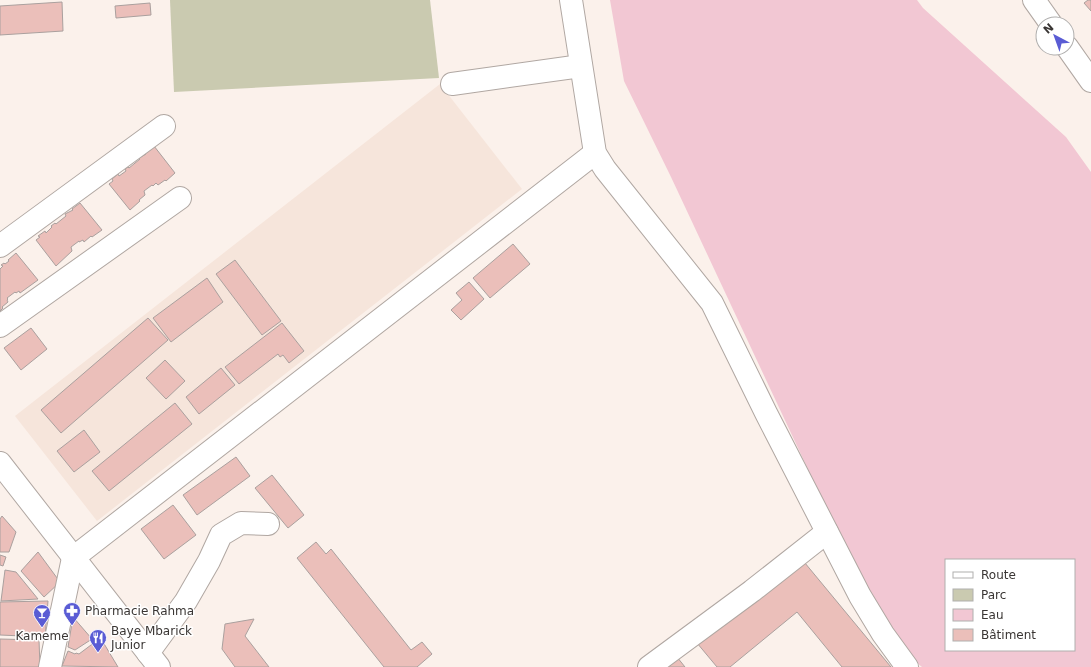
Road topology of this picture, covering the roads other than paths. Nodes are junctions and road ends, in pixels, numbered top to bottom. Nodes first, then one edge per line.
1 (571, 0) edge
2 (1034, 0) edge
3 (1045, 16) edge
4 (1073, 56) edge
5 (581, 66) junction
6 (1091, 81) edge
7 (452, 84) dead end
8 (164, 126) dead end
9 (595, 153) junction
10 (180, 198) dead end
11 (0, 246) edge
12 (0, 326) edge
13 (2, 468) edge
14 (268, 524) dead end
15 (827, 532) junction
16 (73, 558) junction
17 (154, 660) edge
18 (50, 667) edge
19 (649, 667) edge
20 (907, 667) edge

1 - 5 street
2 - 3 street
4 - 6 street
5 - 7 street
5 - 9 street
8 - 11 street
9 - 15 street
9 - 16 street
10 - 12 street
13 - 16 street
14 - 17 street
15 - 19 street
15 - 20 street
16 - 17 street
16 - 18 street

